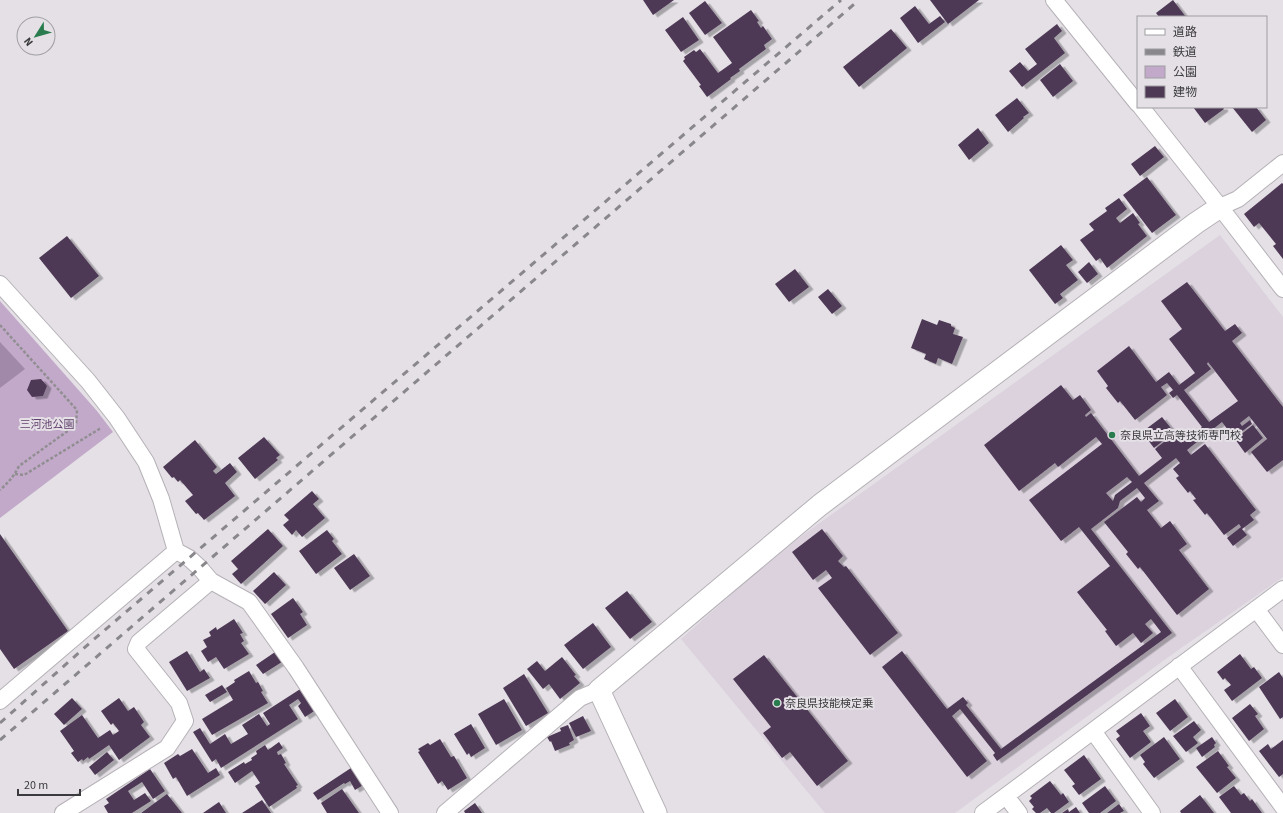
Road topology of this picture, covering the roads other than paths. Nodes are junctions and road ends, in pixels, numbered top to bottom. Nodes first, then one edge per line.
1 (1054, 0) edge
2 (1137, 103) edge
3 (1142, 108) edge
4 (1283, 163) edge
5 (1220, 207) junction
6 (0, 284) edge
7 (1283, 289) edge
8 (176, 551) junction
9 (211, 581) junction
10 (1283, 589) edge
11 (1256, 609) junction
12 (1283, 645) edge
13 (1179, 666) junction
14 (599, 690) junction
15 (0, 701) edge
16 (1093, 732) junction
17 (1006, 796) junction
18 (1283, 806) edge
19 (63, 813) edge
20 (390, 813) edge
21 (445, 813) edge
22 (656, 813) edge
23 (983, 813) edge
24 (1019, 813) edge
25 (1152, 813) edge

1 - 2 street
3 - 5 street
4 - 5 street
5 - 7 street
5 - 14 street
6 - 8 street
8 - 9 street
8 - 15 street
9 - 19 street
9 - 20 street
10 - 11 street
11 - 12 street
11 - 13 street
13 - 16 street
13 - 18 street
14 - 21 street
14 - 22 street
16 - 17 street
16 - 25 street
17 - 23 street
17 - 24 street

